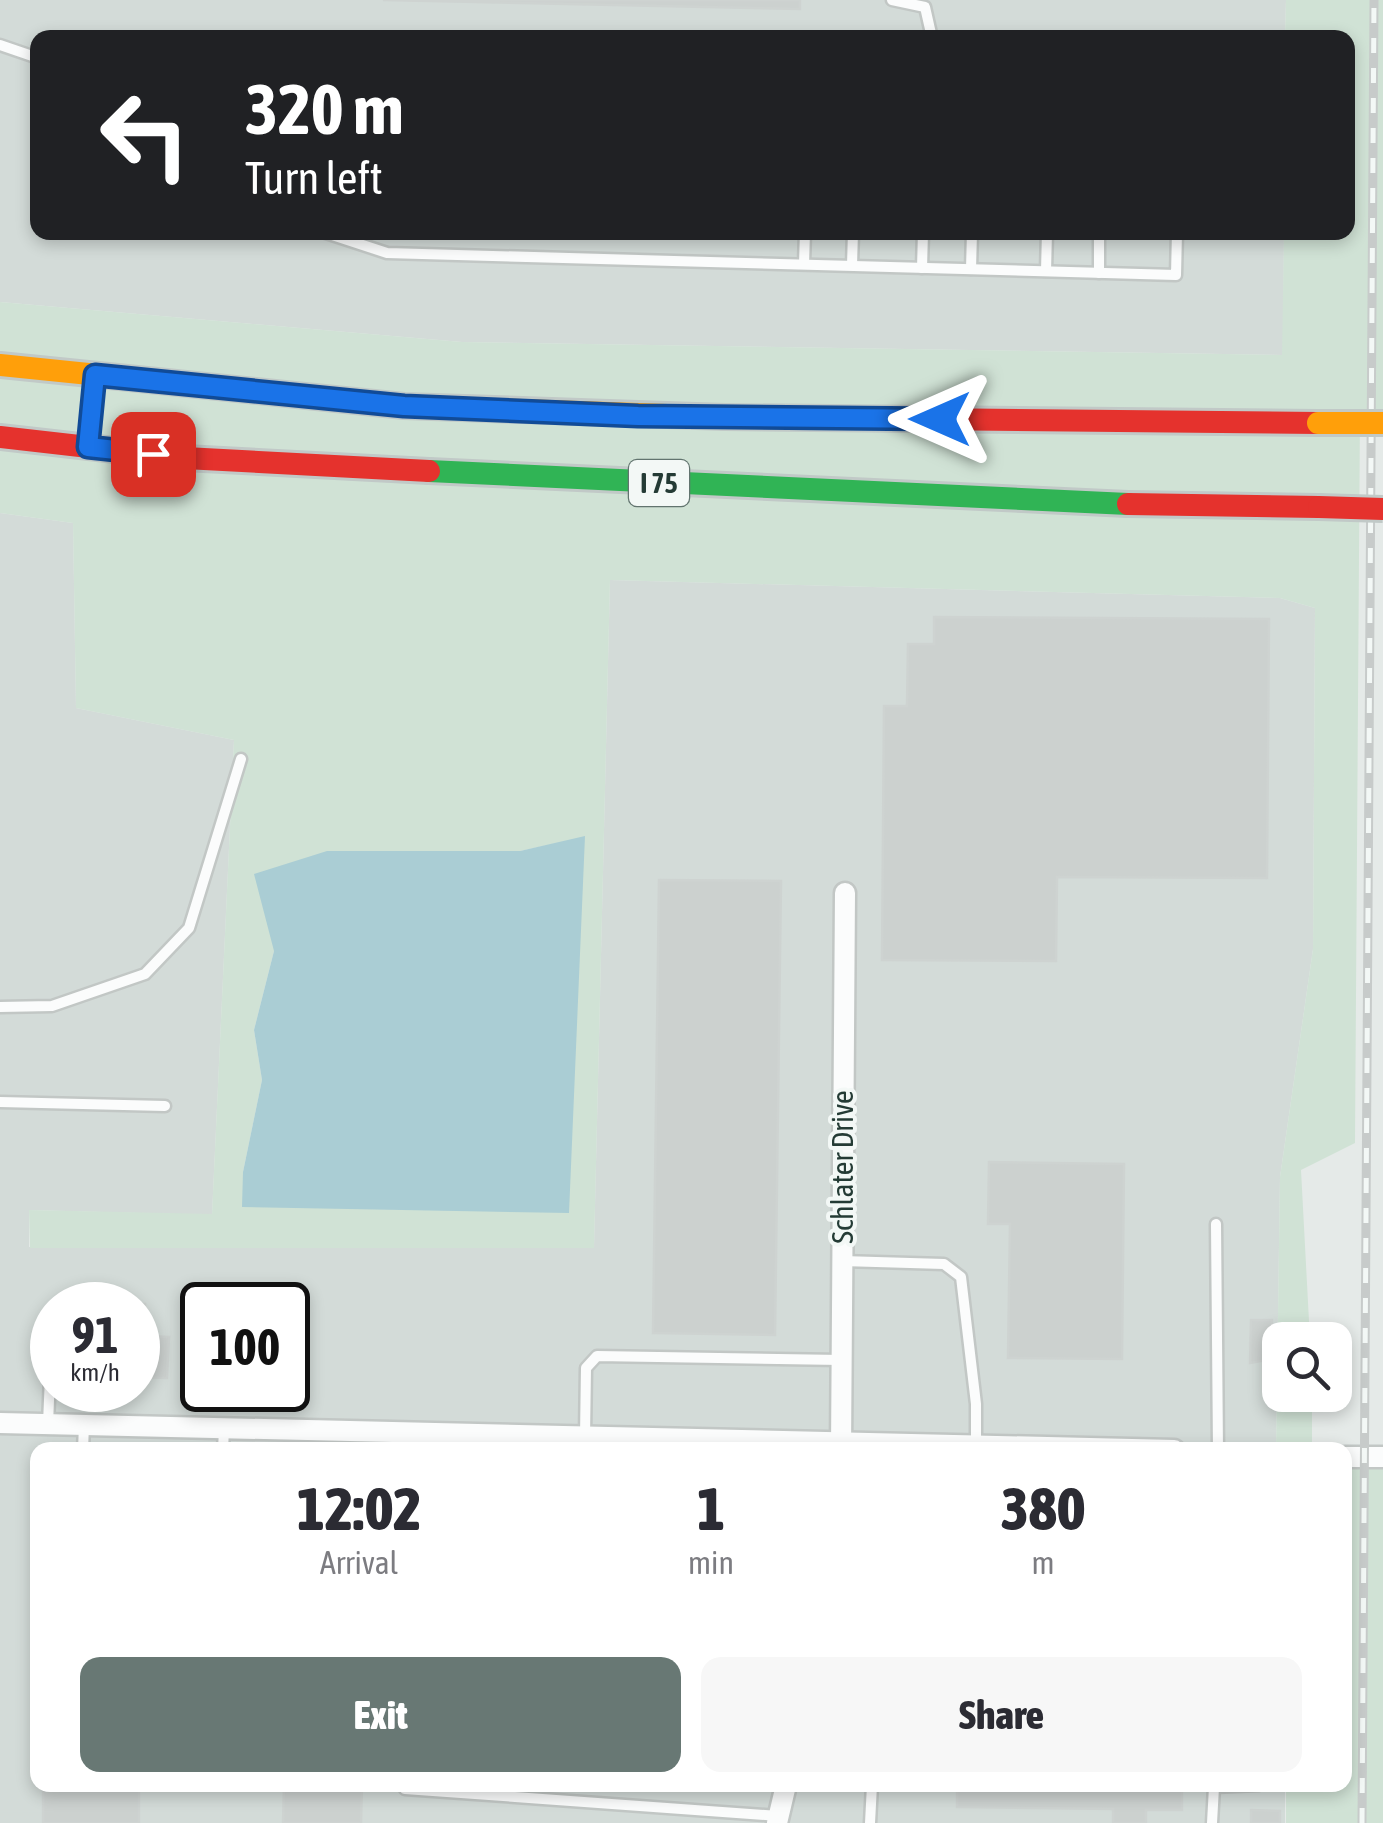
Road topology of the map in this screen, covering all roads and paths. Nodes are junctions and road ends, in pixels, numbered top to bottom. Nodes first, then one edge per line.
1 (892, 0) edge
2 (930, 30) edge
3 (0, 45) edge
4 (30, 55) edge
5 (347, 240) edge
6 (804, 240) edge
7 (853, 240) edge
8 (923, 240) edge
9 (972, 240) edge
10 (1048, 240) edge
11 (1100, 240) edge
12 (1177, 240) edge
13 (804, 264) junction
14 (852, 266) junction
15 (922, 268) junction
16 (972, 269) junction
17 (1046, 271) junction
18 (1099, 273) junction
19 (0, 365) edge
20 (95, 375) junction
21 (1383, 424) edge
22 (0, 437) edge
23 (88, 447) junction
24 (1383, 508) edge
25 (241, 760) dead end
26 (845, 893) dead end
27 (0, 1007) edge
28 (0, 1102) edge
29 (165, 1106) dead end
30 (1216, 1224) dead end
31 (842, 1261) junction
32 (842, 1360) junction
33 (48, 1412) edge
34 (0, 1423) edge
35 (48, 1424) junction
36 (84, 1425) junction
37 (224, 1428) junction
38 (585, 1436) junction
39 (83, 1442) edge
40 (223, 1442) edge
41 (414, 1442) edge
42 (756, 1442) edge
43 (841, 1442) edge
44 (976, 1442) edge
45 (1218, 1442) edge
46 (1352, 1457) edge
47 (1383, 1458) edge
48 (427, 1792) edge
49 (784, 1792) edge
50 (872, 1792) edge
51 (1214, 1792) edge
52 (700, 1817) edge
53 (778, 1819) edge
54 (870, 1823) edge
55 (1212, 1823) edge

1 - 2 lane
3 - 4 lane
5 - 13 lane
6 - 13 lane
7 - 14 lane
8 - 15 lane
9 - 16 lane
10 - 17 lane
11 - 18 lane
12 - 18 lane
13 - 14 lane
14 - 15 lane
15 - 16 lane
16 - 17 lane
17 - 18 lane
19 - 20 highway, I 75
20 - 21 highway, I 75, bridge
20 - 23 lane
22 - 23 highway, I 75
23 - 24 highway, I 75, bridge
25 - 27 lane
26 - 31 street, Schlater Drive
28 - 29 lane
30 - 45 lane
31 - 32 street, Schlater Drive
31 - 44 lane
32 - 38 lane
32 - 43 street, Schlater Drive
33 - 35 lane
34 - 35 street
35 - 36 street
36 - 37 street
36 - 39 lane
37 - 40 lane
37 - 41 street
38 - 41 street
38 - 42 street
46 - 47 street
48 - 52 lane
49 - 53 street
50 - 54 lane
51 - 55 lane
52 - 53 lane

